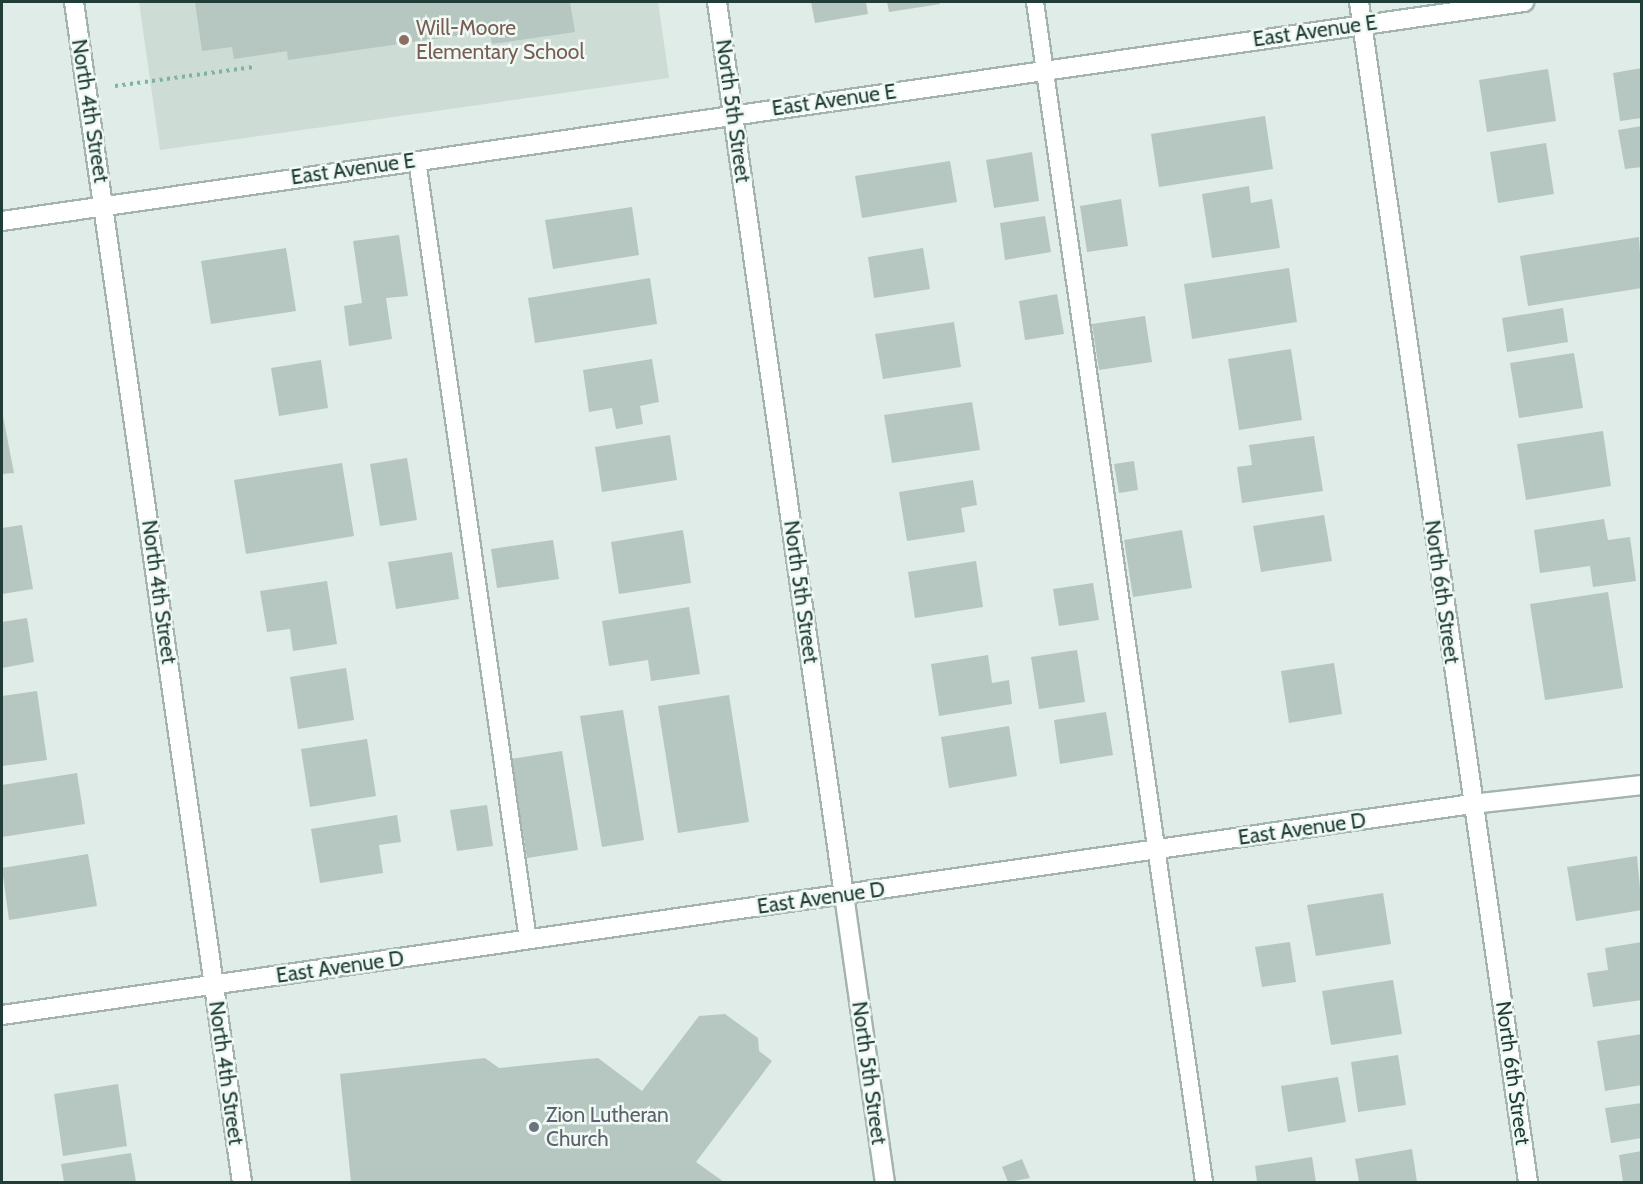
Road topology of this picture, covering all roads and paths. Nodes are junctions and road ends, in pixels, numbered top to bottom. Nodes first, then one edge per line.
1 (74, 2) edge
2 (717, 2) edge
3 (1035, 2) edge
4 (1359, 2) edge
5 (1524, 2) edge
6 (1362, 24) junction
7 (254, 67) dead end
8 (1044, 69) junction
9 (87, 90) junction
10 (733, 114) junction
11 (417, 160) junction
12 (104, 206) junction
13 (2, 221) edge
14 (1641, 785) edge
15 (1472, 804) junction
16 (1156, 850) junction
17 (844, 895) junction
18 (528, 940) junction
19 (214, 986) junction
20 (2, 1016) edge
21 (242, 1182) edge
22 (885, 1182) edge
23 (1204, 1182) edge
24 (1528, 1182) edge

1 - 9 street, North 4th Street
2 - 10 street, North 5th Street
3 - 8 lane
4 - 6 street, North 6th Street
5 - 6 street, East Avenue E
6 - 8 street, East Avenue E
6 - 15 street, North 6th Street
7 - 9 path
8 - 10 street, East Avenue E
8 - 16 lane
9 - 12 street, North 4th Street
10 - 11 street, East Avenue E
10 - 17 street, North 5th Street
11 - 12 street, East Avenue E
11 - 18 lane
12 - 13 street, East Avenue E
12 - 19 street, North 4th Street
14 - 15 street, East Avenue D
15 - 16 street, East Avenue D
15 - 24 street, North 6th Street
16 - 17 street, East Avenue D
16 - 23 lane
17 - 18 street, East Avenue D
17 - 22 street, North 5th Street
18 - 19 street, East Avenue D
19 - 20 street, East Avenue D
19 - 21 street, North 4th Street

